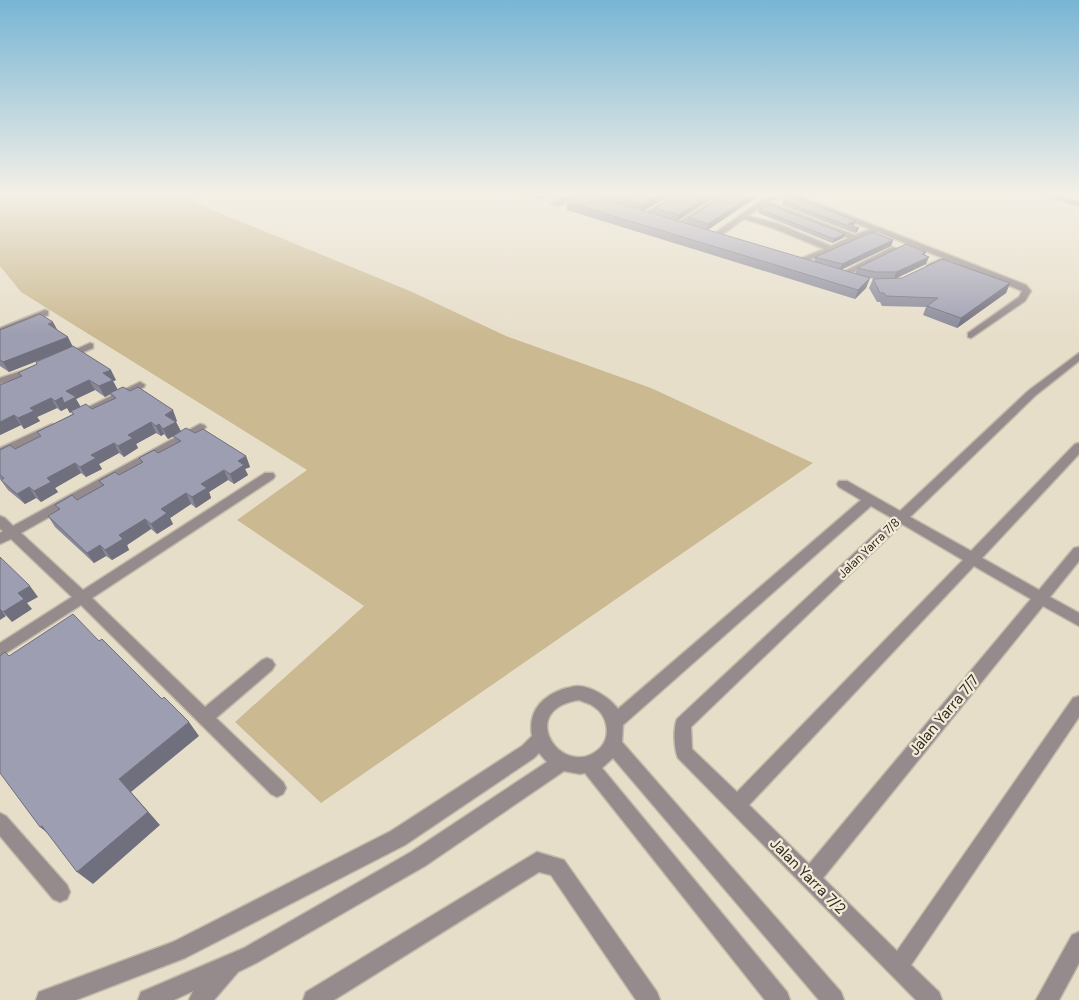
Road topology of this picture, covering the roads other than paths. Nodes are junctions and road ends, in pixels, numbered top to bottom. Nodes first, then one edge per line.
1 (812, 241) edge
2 (848, 241) edge
3 (907, 241) edge
4 (911, 242) junction
5 (830, 248) junction
6 (951, 258) junction
7 (791, 260) edge
8 (800, 262) junction
9 (816, 268) edge
10 (924, 270) edge
11 (849, 278) edge
12 (45, 313) dead end
13 (0, 331) edge
14 (971, 335) dead end
15 (90, 346) dead end
16 (1079, 356) edge
17 (0, 381) edge
18 (140, 385) dead end
19 (200, 427) dead end
20 (1079, 447) edge
21 (0, 453) edge
22 (269, 476) dead end
23 (843, 484) dead end
24 (870, 499) junction
25 (901, 517) junction
26 (0, 521) edge
27 (6, 536) edge
28 (1079, 552) edge
29 (972, 559) junction
30 (83, 598) junction
31 (1041, 598) junction
32 (1079, 620) edge
33 (0, 651) edge
34 (268, 665) dead end
35 (1079, 703) edge
36 (205, 717) junction
37 (615, 722) junction
38 (540, 739) junction
39 (613, 745) junction
40 (684, 752) joint
41 (562, 762) junction
42 (588, 764) junction
43 (276, 788) dead end
44 (737, 805) junction
45 (0, 822) edge
46 (810, 878) junction
47 (60, 892) dead end
48 (1079, 942) edge
49 (233, 963) junction
50 (898, 967) junction
51 (47, 1000) edge
52 (149, 1000) edge
53 (200, 1000) edge
54 (314, 1000) edge
55 (649, 1000) edge
56 (779, 1000) edge
57 (833, 1000) edge
58 (931, 1000) edge
59 (1047, 1000) edge

1 - 5 street
2 - 5 street
3 - 4 street
4 - 6 street
4 - 11 street
5 - 8 street
6 - 10 street
6 - 14 street
7 - 8 street
8 - 9 street
12 - 13 street
15 - 17 street
16 - 25 street, Jalan Yarra 7/8
18 - 21 street
19 - 27 street
20 - 29 street
22 - 30 street
23 - 24 street
24 - 25 street
24 - 37 street
25 - 29 street
25 - 40 street, Jalan Yarra 7/8
26 - 27 street
27 - 30 street
28 - 31 street, Jalan Yarra 7/7
29 - 31 street
29 - 44 street
30 - 33 street
30 - 36 street
31 - 32 street
31 - 46 street, Jalan Yarra 7/7
34 - 36 street
35 - 50 street
36 - 43 street
37 - 38 street
37 - 39 street
38 - 41 street
38 - 51 street
39 - 42 street
39 - 57 street
40 - 44 street, Jalan Yarra 7/2
41 - 42 street
41 - 49 street
42 - 56 street
44 - 46 street, Jalan Yarra 7/2
45 - 47 street
46 - 50 street, Jalan Yarra 7/2
48 - 59 street
49 - 52 street
49 - 53 street
50 - 58 street, Jalan Yarra 7/2
54 - 55 street

